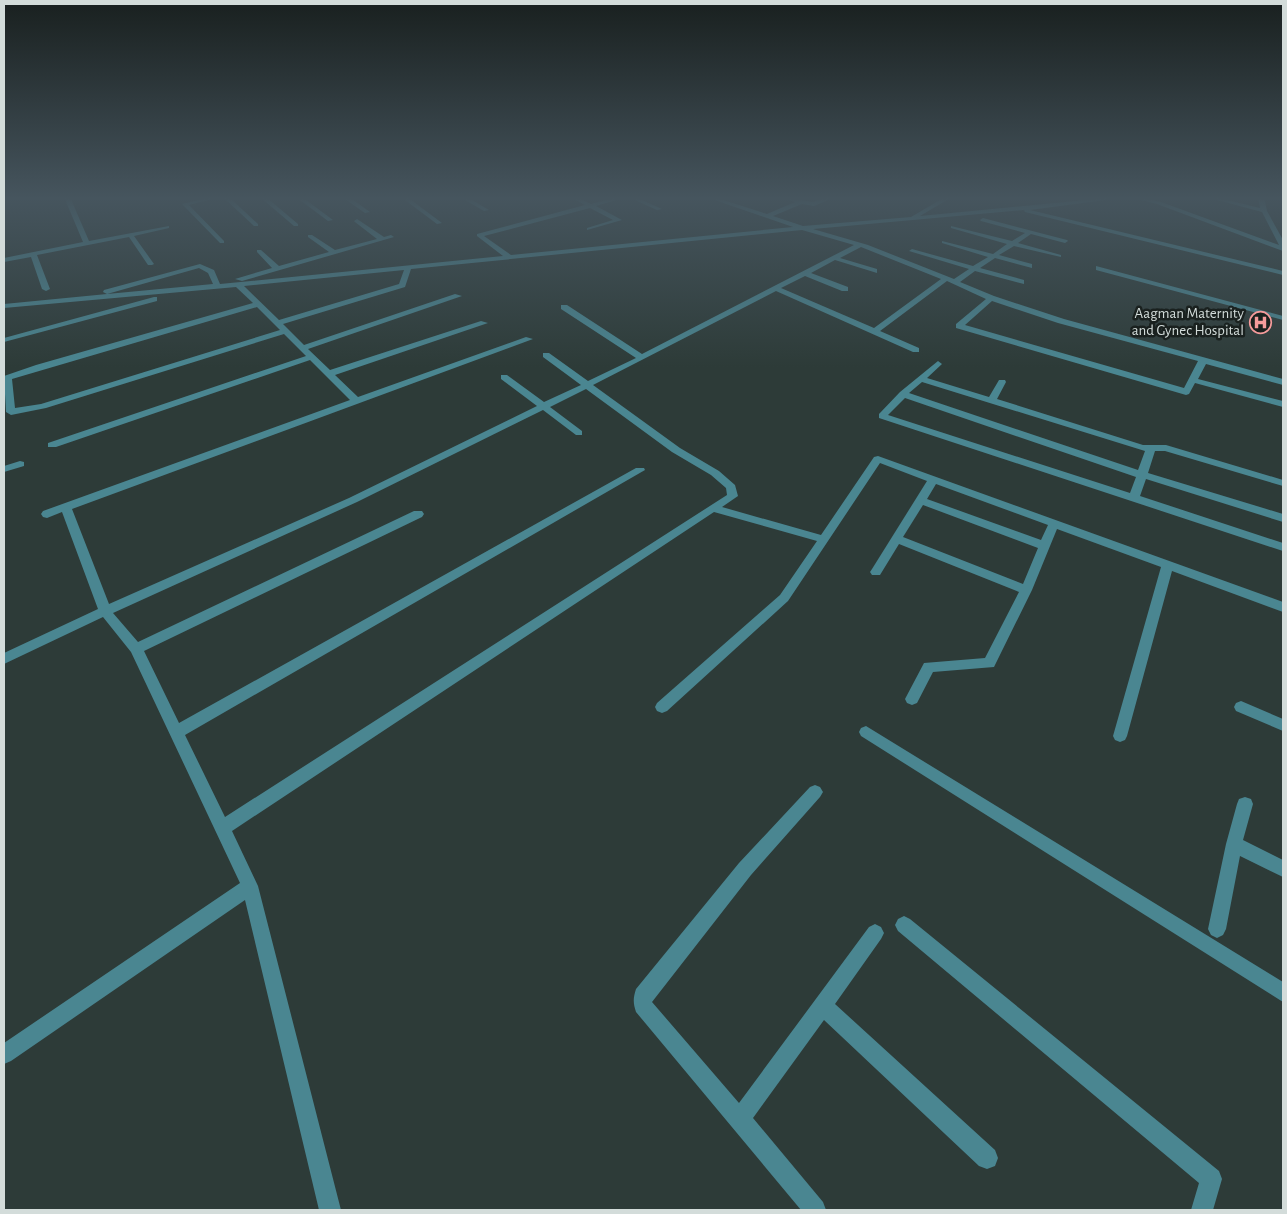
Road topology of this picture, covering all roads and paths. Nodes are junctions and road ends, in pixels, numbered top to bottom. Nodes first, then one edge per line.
1 (33, 254) joint
2 (143, 254) edge
3 (262, 254) edge
4 (326, 254) edge
5 (504, 254) edge
6 (552, 254) edge
7 (842, 254) edge
8 (885, 254) edge
9 (921, 254) edge
10 (986, 254) edge
11 (998, 254) edge
12 (1050, 254) edge
13 (1203, 254) edge
14 (994, 256) junction
15 (1059, 256) dead end
16 (510, 258) junction
17 (834, 258) junction
18 (4, 260) edge
19 (150, 264) dead end
20 (1029, 266) dead end
21 (277, 268) junction
22 (408, 268) junction
23 (1099, 268) dead end
24 (974, 269) junction
25 (874, 271) dead end
26 (804, 273) junction
27 (1283, 273) edge
28 (947, 278) junction
29 (956, 282) junction
30 (1021, 282) dead end
31 (238, 284) junction
32 (220, 286) junction
33 (774, 288) junction
34 (845, 289) dead end
35 (46, 290) dead end
36 (187, 290) junction
37 (458, 296) dead end
38 (991, 298) junction
39 (81, 299) junction
40 (259, 304) junction
41 (4, 306) edge
42 (564, 307) dead end
43 (1283, 318) edge
44 (277, 323) junction
45 (484, 323) dead end
46 (286, 331) junction
47 (874, 332) junction
48 (529, 339) dead end
49 (4, 340) edge
50 (302, 348) junction
51 (916, 350) dead end
52 (546, 355) dead end
53 (312, 357) junction
54 (642, 358) junction
55 (1203, 361) junction
56 (938, 364) dead end
57 (328, 374) junction
58 (504, 377) dead end
59 (922, 379) junction
60 (1193, 380) junction
61 (1002, 382) dead end
62 (1283, 382) edge
63 (586, 384) junction
64 (903, 394) junction
65 (356, 401) junction
66 (991, 401) junction
67 (1283, 404) edge
68 (543, 406) junction
69 (579, 433) dead end
70 (52, 446) dead end
71 (1151, 448) junction
72 (20, 464) dead end
73 (4, 469) edge
74 (640, 470) dead end
75 (1142, 476) junction
76 (933, 480) junction
77 (1283, 483) edge
78 (1134, 498) junction
79 (920, 500) junction
80 (66, 507) junction
81 (712, 508) junction
82 (46, 514) dead end
83 (418, 514) dead end
84 (1283, 518) edge
85 (1054, 523) junction
86 (823, 539) junction
87 (896, 539) junction
88 (1045, 546) junction
89 (1283, 547) edge
90 (1168, 565) junction
91 (876, 572) dead end
92 (1026, 590) junction
93 (1283, 607) edge
94 (105, 611) junction
95 (136, 648) junction
96 (4, 659) edge
97 (912, 698) dead end
98 (662, 707) dead end
99 (1241, 707) dead end
100 (1283, 724) edge
101 (866, 732) dead end
102 (175, 733) junction
103 (1120, 736) dead end
104 (815, 792) dead end
105 (1245, 804) dead end
106 (222, 828) junction
107 (1234, 844) junction
108 (1283, 869) edge
109 (250, 886) junction
110 (904, 925) dead end
111 (1217, 929) dead end
112 (875, 933) dead end
113 (1283, 993) edge
114 (822, 1005) junction
115 (4, 1054) edge
116 (740, 1119) junction
117 (987, 1158) dead end
118 (330, 1210) edge
119 (815, 1210) edge
120 (1202, 1210) edge

1 - 18 street
1 - 35 street
2 - 19 street
3 - 21 street
4 - 21 street
5 - 16 street
6 - 16 street
7 - 17 street
8 - 28 street
9 - 24 street
10 - 14 street
11 - 14 street
12 - 15 street
13 - 27 street
14 - 20 street
14 - 24 street
16 - 22 street
17 - 25 street
17 - 26 street
21 - 32 street
22 - 31 street
22 - 44 street
23 - 43 street
24 - 29 street
24 - 30 street
26 - 33 street
26 - 34 street
28 - 29 street
28 - 47 street
29 - 38 street
31 - 32 street
31 - 40 street
32 - 36 street
32 - 39 street
33 - 47 street
33 - 54 street
36 - 39 street
36 - 49 street
37 - 50 street
38 - 55 street
38 - 60 street
39 - 41 street
40 - 44 street
40 - 46 street
42 - 54 street
44 - 46 street
45 - 57 street
46 - 50 street
47 - 51 street
48 - 65 street
50 - 53 street
52 - 63 street
53 - 57 street
53 - 70 street
54 - 63 street
55 - 60 street
55 - 62 street
56 - 59 street
57 - 65 street
58 - 68 street
59 - 64 street
59 - 66 street
60 - 67 street
61 - 66 street
63 - 68 street
63 - 81 street
64 - 75 street
64 - 78 street
65 - 80 street
66 - 71 street
68 - 69 street
68 - 94 street
71 - 75 street
71 - 77 street
72 - 73 street
74 - 102 street
75 - 78 street
75 - 84 street
76 - 79 street
76 - 85 street
76 - 86 street
78 - 89 street
79 - 87 street
79 - 88 street
80 - 82 street
80 - 94 street
81 - 86 street
81 - 106 street
83 - 95 street
85 - 88 street
85 - 90 street
86 - 98 street
87 - 91 street
87 - 92 street
88 - 92 street
90 - 93 street
90 - 103 street
92 - 97 street
94 - 95 street
94 - 96 street
95 - 102 street
99 - 100 street
101 - 113 street
102 - 106 street
104 - 116 street
105 - 107 street
106 - 109 street
107 - 108 street
107 - 111 street
109 - 115 street
109 - 118 street
110 - 120 street
112 - 114 street
114 - 116 street
114 - 117 street
116 - 119 street

